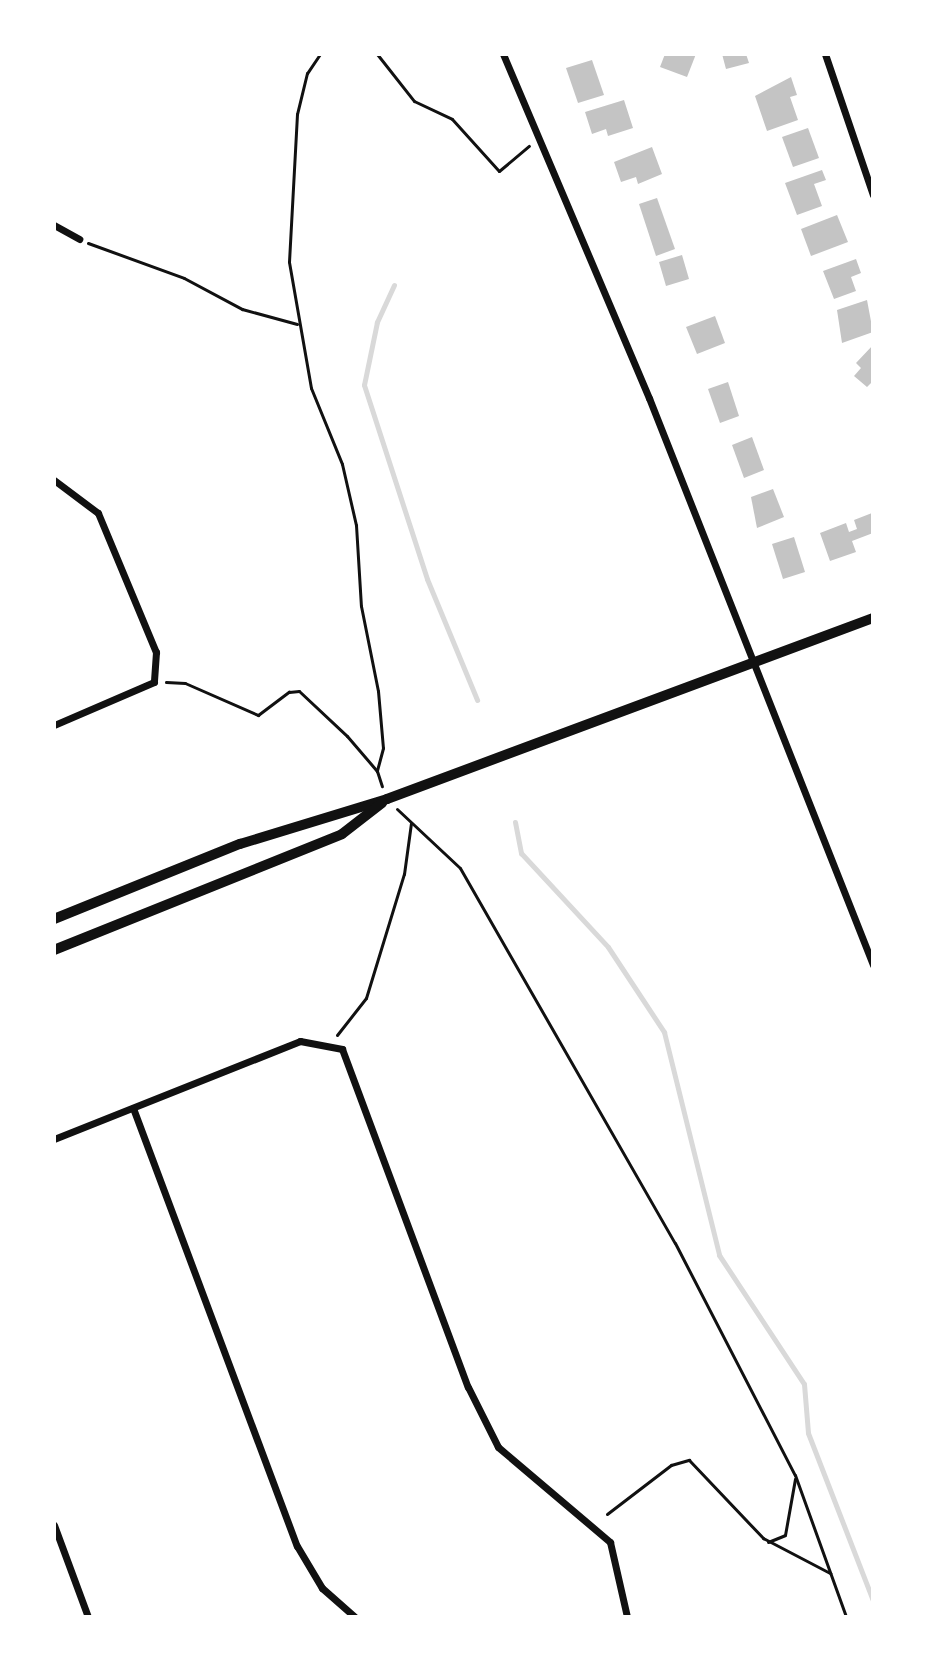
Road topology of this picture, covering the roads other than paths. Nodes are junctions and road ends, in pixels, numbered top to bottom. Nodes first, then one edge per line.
1 (503, 54) edge
2 (825, 54) edge
3 (873, 195) edge
4 (54, 225) edge
5 (79, 239) road end
6 (54, 480) edge
7 (873, 618) edge
8 (753, 664) junction
9 (54, 725) edge
10 (387, 799) junction
11 (54, 919) edge
12 (54, 950) edge
13 (873, 965) edge
14 (133, 1108) junction
15 (54, 1139) edge
16 (54, 1525) edge
17 (88, 1617) edge
18 (355, 1617) edge
19 (627, 1617) edge

1 - 8 street
2 - 3 street
4 - 5 street
6 - 9 street
7 - 8 main road
8 - 10 main road
8 - 13 street
10 - 11 main road
10 - 12 main road
14 - 15 street
14 - 18 street
14 - 19 street
16 - 17 street

